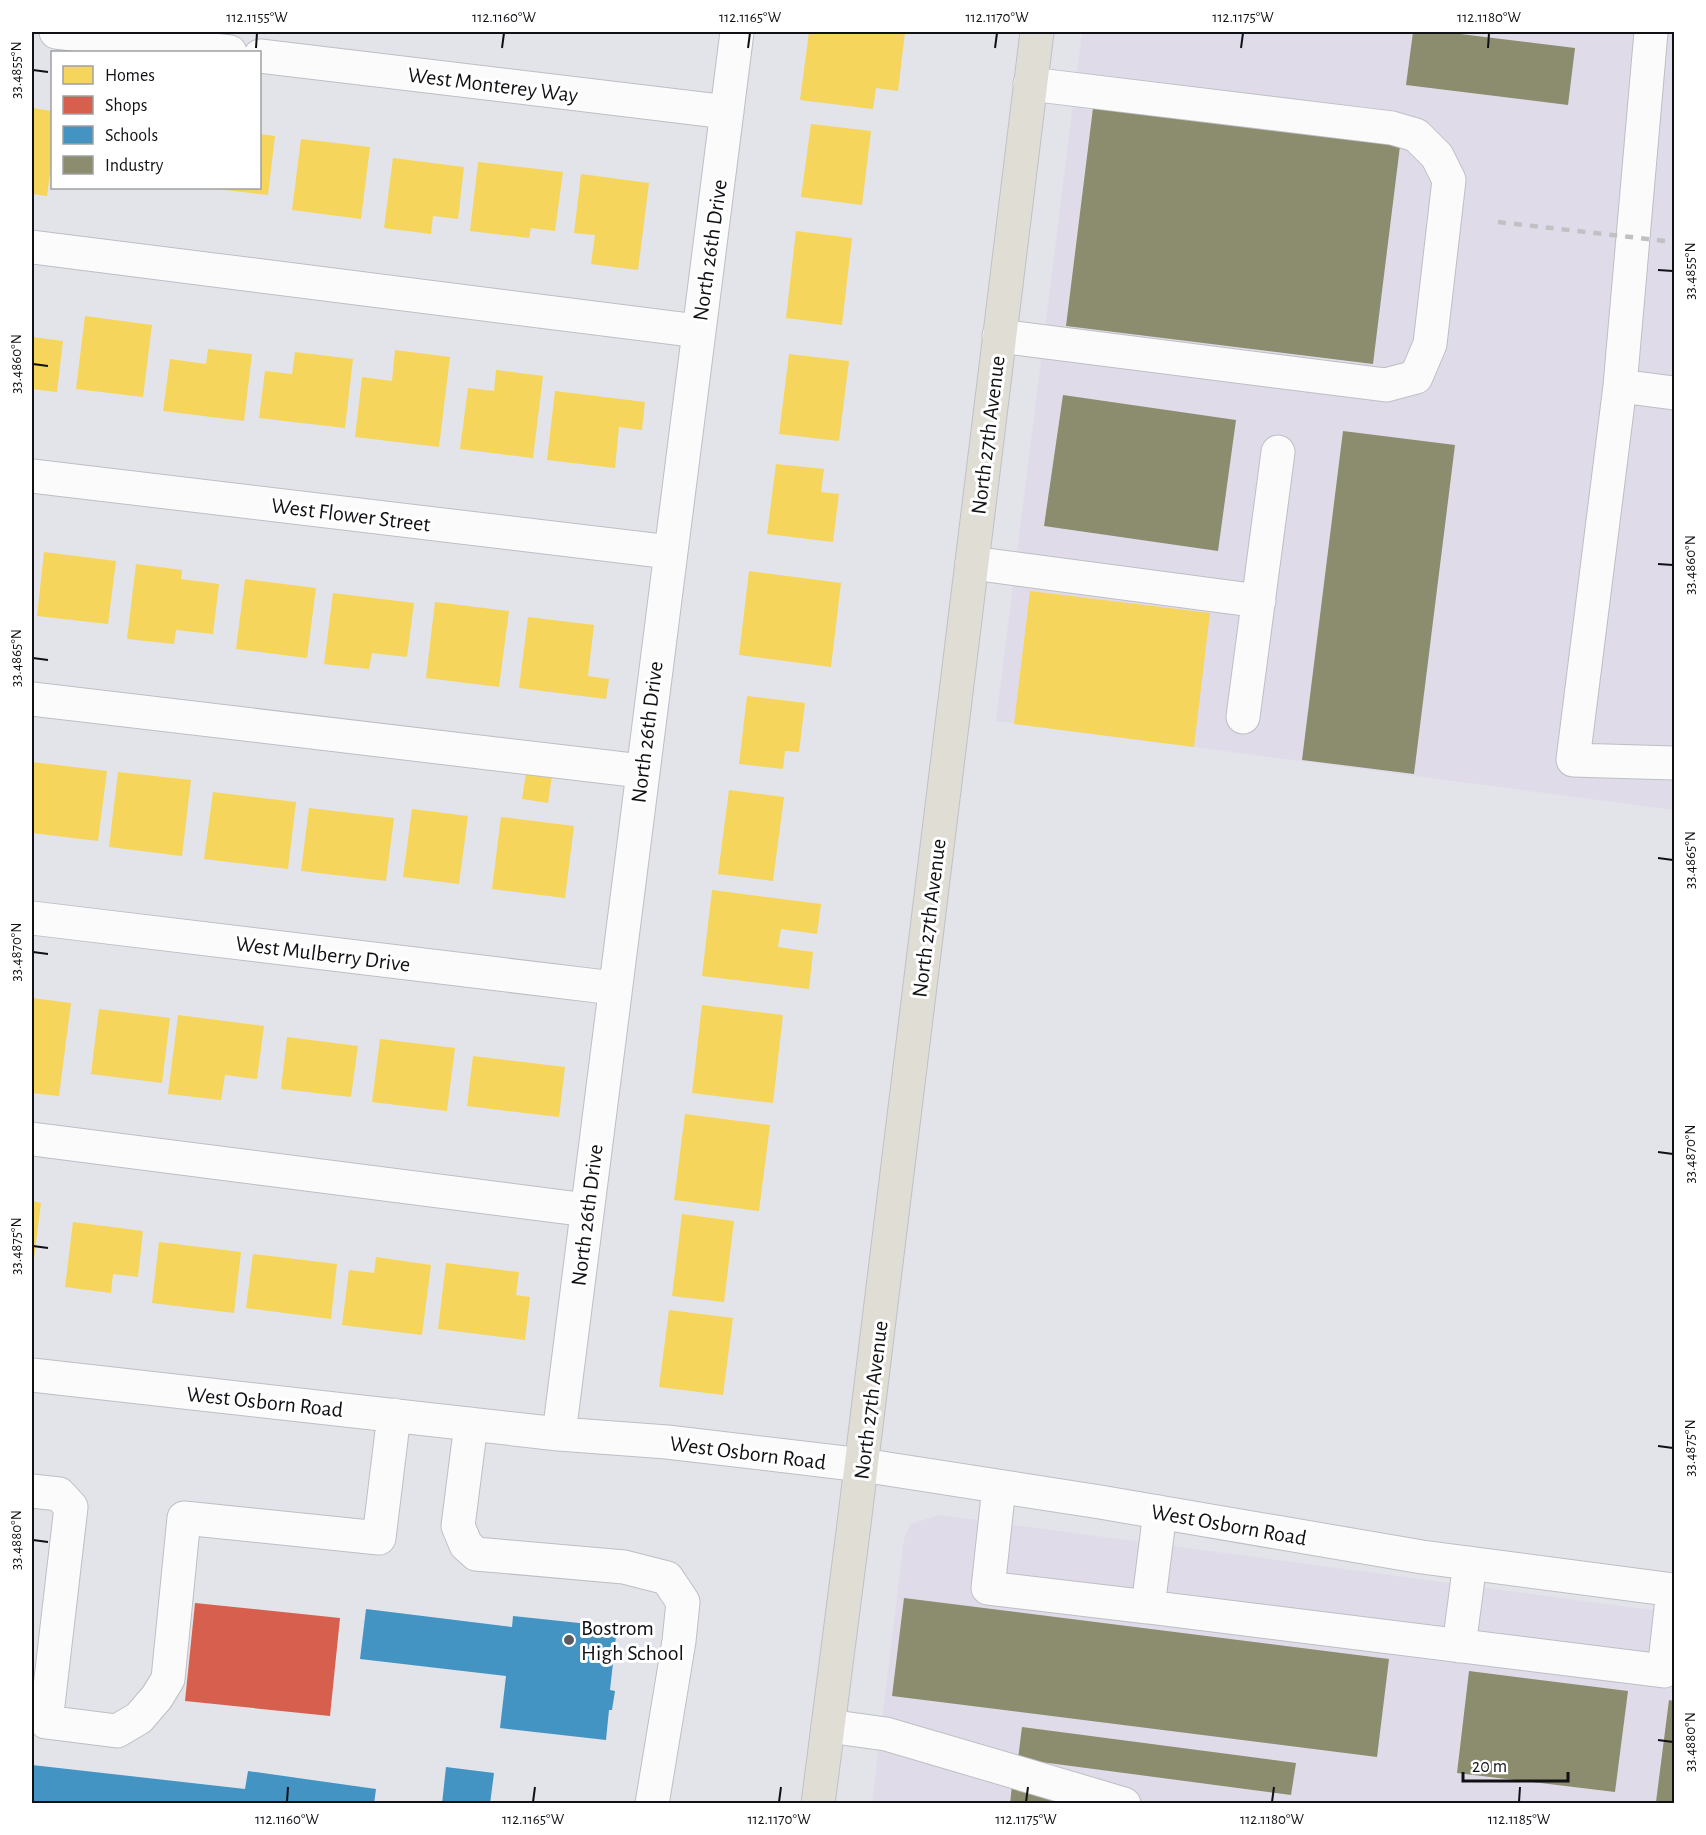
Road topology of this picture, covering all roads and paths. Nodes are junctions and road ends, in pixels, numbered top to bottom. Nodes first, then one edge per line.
1 (56, 32) edge
2 (737, 32) edge
3 (1037, 32) edge
4 (1651, 32) edge
5 (221, 51) edge
6 (261, 56) edge
7 (1030, 84) junction
8 (727, 112) junction
9 (32, 247) edge
10 (698, 331) junction
11 (999, 336) junction
12 (1620, 386) junction
13 (1674, 393) edge
14 (1278, 452) dead end
15 (32, 476) edge
16 (670, 552) junction
17 (972, 563) junction
18 (1259, 600) junction
19 (32, 699) edge
20 (1243, 717) dead end
21 (1674, 764) edge
22 (641, 771) junction
23 (32, 918) edge
24 (614, 988) junction
25 (32, 1139) edge
26 (586, 1210) junction
27 (32, 1375) edge
28 (394, 1415) junction
29 (471, 1424) junction
30 (558, 1434) junction
31 (862, 1465) junction
32 (999, 1487) junction
33 (32, 1491) edge
34 (1160, 1512) junction
35 (1470, 1563) junction
36 (1674, 1590) edge
37 (1148, 1607) junction
38 (1459, 1646) junction
39 (1669, 1672) edge
40 (39, 1726) edge
41 (828, 1726) junction
42 (652, 1803) edge
43 (818, 1803) edge
44 (1124, 1803) edge

1 - 5 street
2 - 8 street, North 26th Drive
3 - 7 main road, North 27th Avenue
4 - 12 street
6 - 8 street, West Monterey Way
7 - 11 main road, North 27th Avenue
7 - 11 street
8 - 10 street, North 26th Drive
9 - 10 street
10 - 16 street, North 26th Drive
11 - 17 main road, North 27th Avenue
12 - 13 street
12 - 21 street
14 - 18 street
15 - 16 street, West Flower Street
16 - 22 street, North 26th Drive
17 - 18 street
17 - 31 main road, North 27th Avenue
18 - 20 street
19 - 22 street
22 - 24 street, North 26th Drive
23 - 24 street, West Mulberry Drive
24 - 26 street, North 26th Drive
25 - 26 street
26 - 30 street, North 26th Drive
27 - 28 street, West Osborn Road
28 - 29 street, West Osborn Road
28 - 40 street
29 - 30 street, West Osborn Road
29 - 42 street
30 - 31 street, West Osborn Road
31 - 32 street, West Osborn Road
31 - 41 main road, North 27th Avenue
32 - 34 street, West Osborn Road
32 - 37 street
33 - 40 street
34 - 35 street, West Osborn Road
34 - 37 street
35 - 36 street, West Osborn Road
35 - 38 street
36 - 39 street
37 - 38 street
38 - 39 street
41 - 43 main road, North 27th Avenue
41 - 44 street

